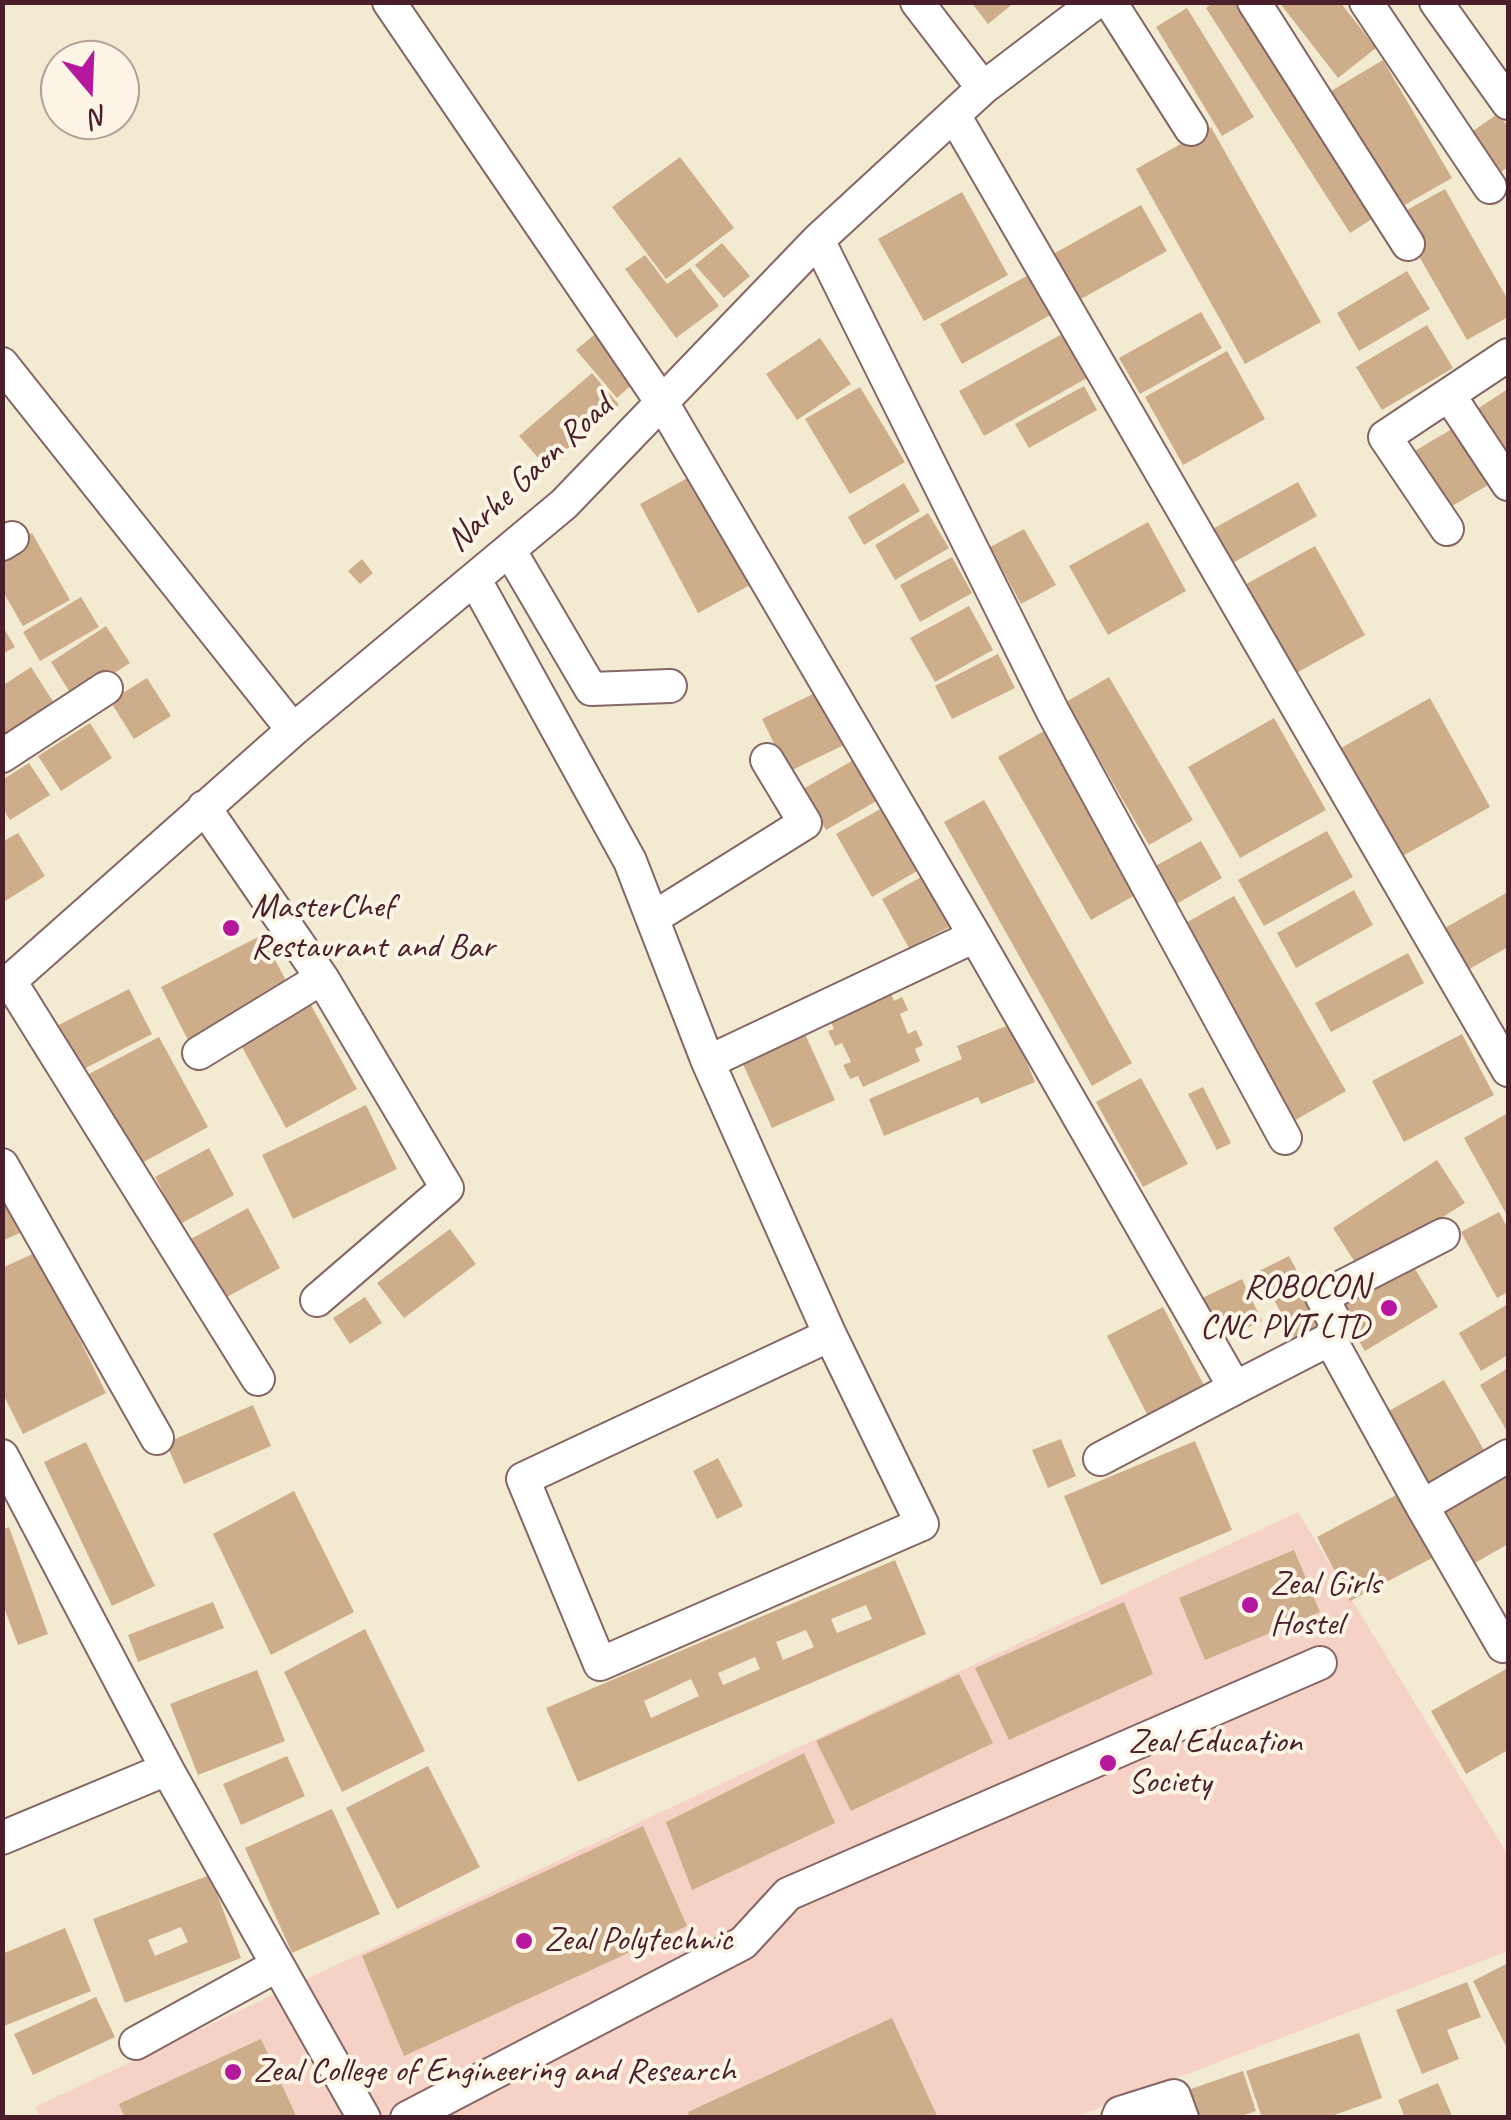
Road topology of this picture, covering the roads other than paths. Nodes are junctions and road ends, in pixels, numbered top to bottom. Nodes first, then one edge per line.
1 (389, 2) edge
2 (917, 2) edge
3 (1096, 2) edge
4 (1110, 2) edge
5 (1254, 2) edge
6 (1366, 2) edge
7 (1436, 2) edge
8 (983, 88) junction
9 (1508, 103) edge
10 (954, 115) junction
11 (1191, 129) dead end
12 (1490, 187) dead end
13 (818, 240) junction
14 (1408, 244) dead end
15 (1508, 355) edge
16 (2, 364) edge
17 (1449, 394) junction
18 (663, 404) junction
19 (1508, 484) edge
20 (1446, 529) dead end
21 (510, 551) junction
22 (476, 580) junction
23 (670, 686) dead end
24 (106, 688) dead end
25 (293, 730) junction
26 (2, 756) edge
27 (767, 760) dead end
28 (204, 807) junction
29 (653, 918) junction
30 (975, 936) junction
31 (322, 978) junction
32 (6, 984) edge
33 (199, 1053) dead end
34 (708, 1062) junction
35 (1508, 1070) edge
36 (1285, 1138) dead end
37 (2, 1165) edge
38 (1443, 1235) dead end
39 (317, 1300) dead end
40 (830, 1334) junction
41 (1330, 1340) junction
42 (258, 1379) dead end
43 (1234, 1388) junction
44 (157, 1438) dead end
45 (2, 1456) edge
46 (1508, 1456) edge
47 (1100, 1459) dead end
48 (1422, 1506) junction
49 (1503, 1646) dead end
50 (1320, 1663) dead end
51 (167, 1769) junction
52 (2, 1838) edge
53 (276, 1966) junction
54 (136, 2043) dead end
55 (364, 2118) edge
56 (406, 2118) edge
57 (1118, 2118) edge
58 (1182, 2118) edge

1 - 18 street
2 - 8 street
3 - 8 street, Narhe Gaon Road
4 - 11 street
5 - 14 street
6 - 12 street
7 - 9 street
8 - 10 street, Narhe Gaon Road
10 - 13 street, Narhe Gaon Road
10 - 35 street
13 - 18 street, Narhe Gaon Road
13 - 36 street
15 - 17 street
16 - 25 street
17 - 19 street
17 - 20 street
18 - 21 street, Narhe Gaon Road
18 - 30 street
21 - 22 street, Narhe Gaon Road
21 - 23 street
22 - 25 street, Narhe Gaon Road
22 - 29 street
24 - 26 street
25 - 28 street, Narhe Gaon Road
27 - 29 street
28 - 31 street
28 - 32 street, Narhe Gaon Road
29 - 34 street
30 - 34 street
30 - 43 street
31 - 33 street
31 - 39 street
32 - 42 street
34 - 40 street
37 - 44 street
38 - 41 street
40 - 40 street
41 - 43 street
41 - 48 street
43 - 47 street
45 - 51 street
46 - 48 street
48 - 49 street
50 - 56 street
51 - 52 street
51 - 53 street
53 - 54 street
53 - 55 street
57 - 58 street

